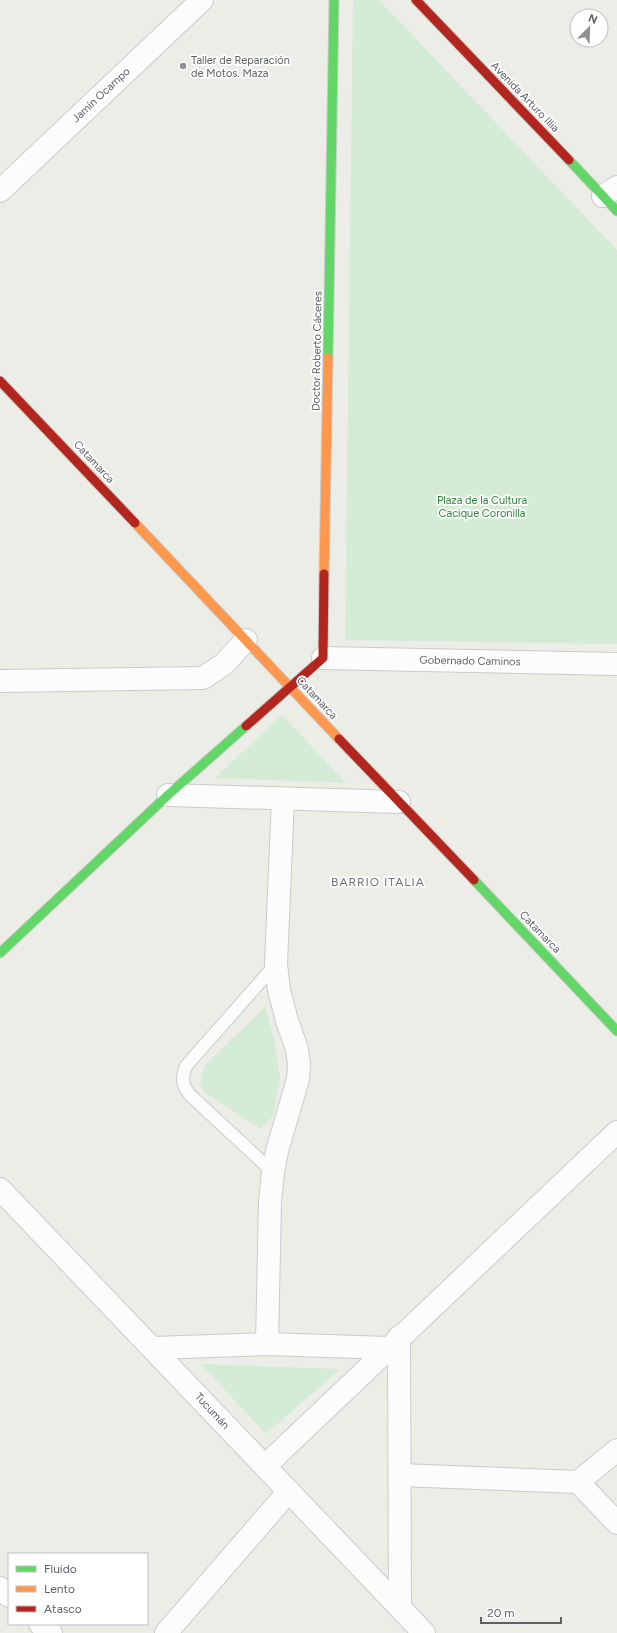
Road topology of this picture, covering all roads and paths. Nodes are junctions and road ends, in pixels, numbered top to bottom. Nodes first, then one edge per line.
1 (202, 0) edge
2 (334, 0) edge
3 (416, 0) edge
4 (0, 191) edge
5 (612, 198) edge
6 (0, 381) edge
7 (246, 640) junction
8 (323, 658) junction
9 (617, 664) edge
10 (0, 682) edge
11 (291, 687) junction
12 (168, 795) junction
13 (283, 799) junction
14 (399, 802) junction
15 (0, 953) edge
16 (276, 964) junction
17 (617, 1031) edge
18 (617, 1132) edge
19 (273, 1172) junction
20 (0, 1189) edge
21 (394, 1343) junction
22 (267, 1344) junction
23 (153, 1348) junction
24 (617, 1450) edge
25 (265, 1466) junction
26 (400, 1475) junction
27 (578, 1482) junction
28 (289, 1491) junction
29 (617, 1523) edge
30 (0, 1588) edge
31 (8, 1595) edge
32 (400, 1607) junction
33 (41, 1625) edge
34 (50, 1633) edge
35 (166, 1633) edge
36 (424, 1633) edge

1 - 4 street, Jamín Ocampo
2 - 8 street, Doctor Roberto Cáceres
3 - 5 street, Avenida Arturo Illia
6 - 7 street, Catamarca
7 - 10 street
7 - 11 street, Catamarca
8 - 9 street, Gobernado Caminos
8 - 11 street
11 - 12 street
11 - 14 street, Catamarca
12 - 13 street
12 - 15 street
13 - 14 street
13 - 16 street
14 - 17 street, Catamarca
16 - 19 street
16 - 19 lane
18 - 21 street
19 - 22 street
20 - 23 street, Tucumán
21 - 22 street
21 - 25 street
21 - 26 street
22 - 23 street
23 - 25 street, Tucumán
24 - 27 street
25 - 28 street, Tucumán
26 - 27 street
26 - 32 street
27 - 29 street
28 - 32 street, Tucumán
28 - 35 street
30 - 31 street
32 - 36 street, Tucumán
33 - 34 street

